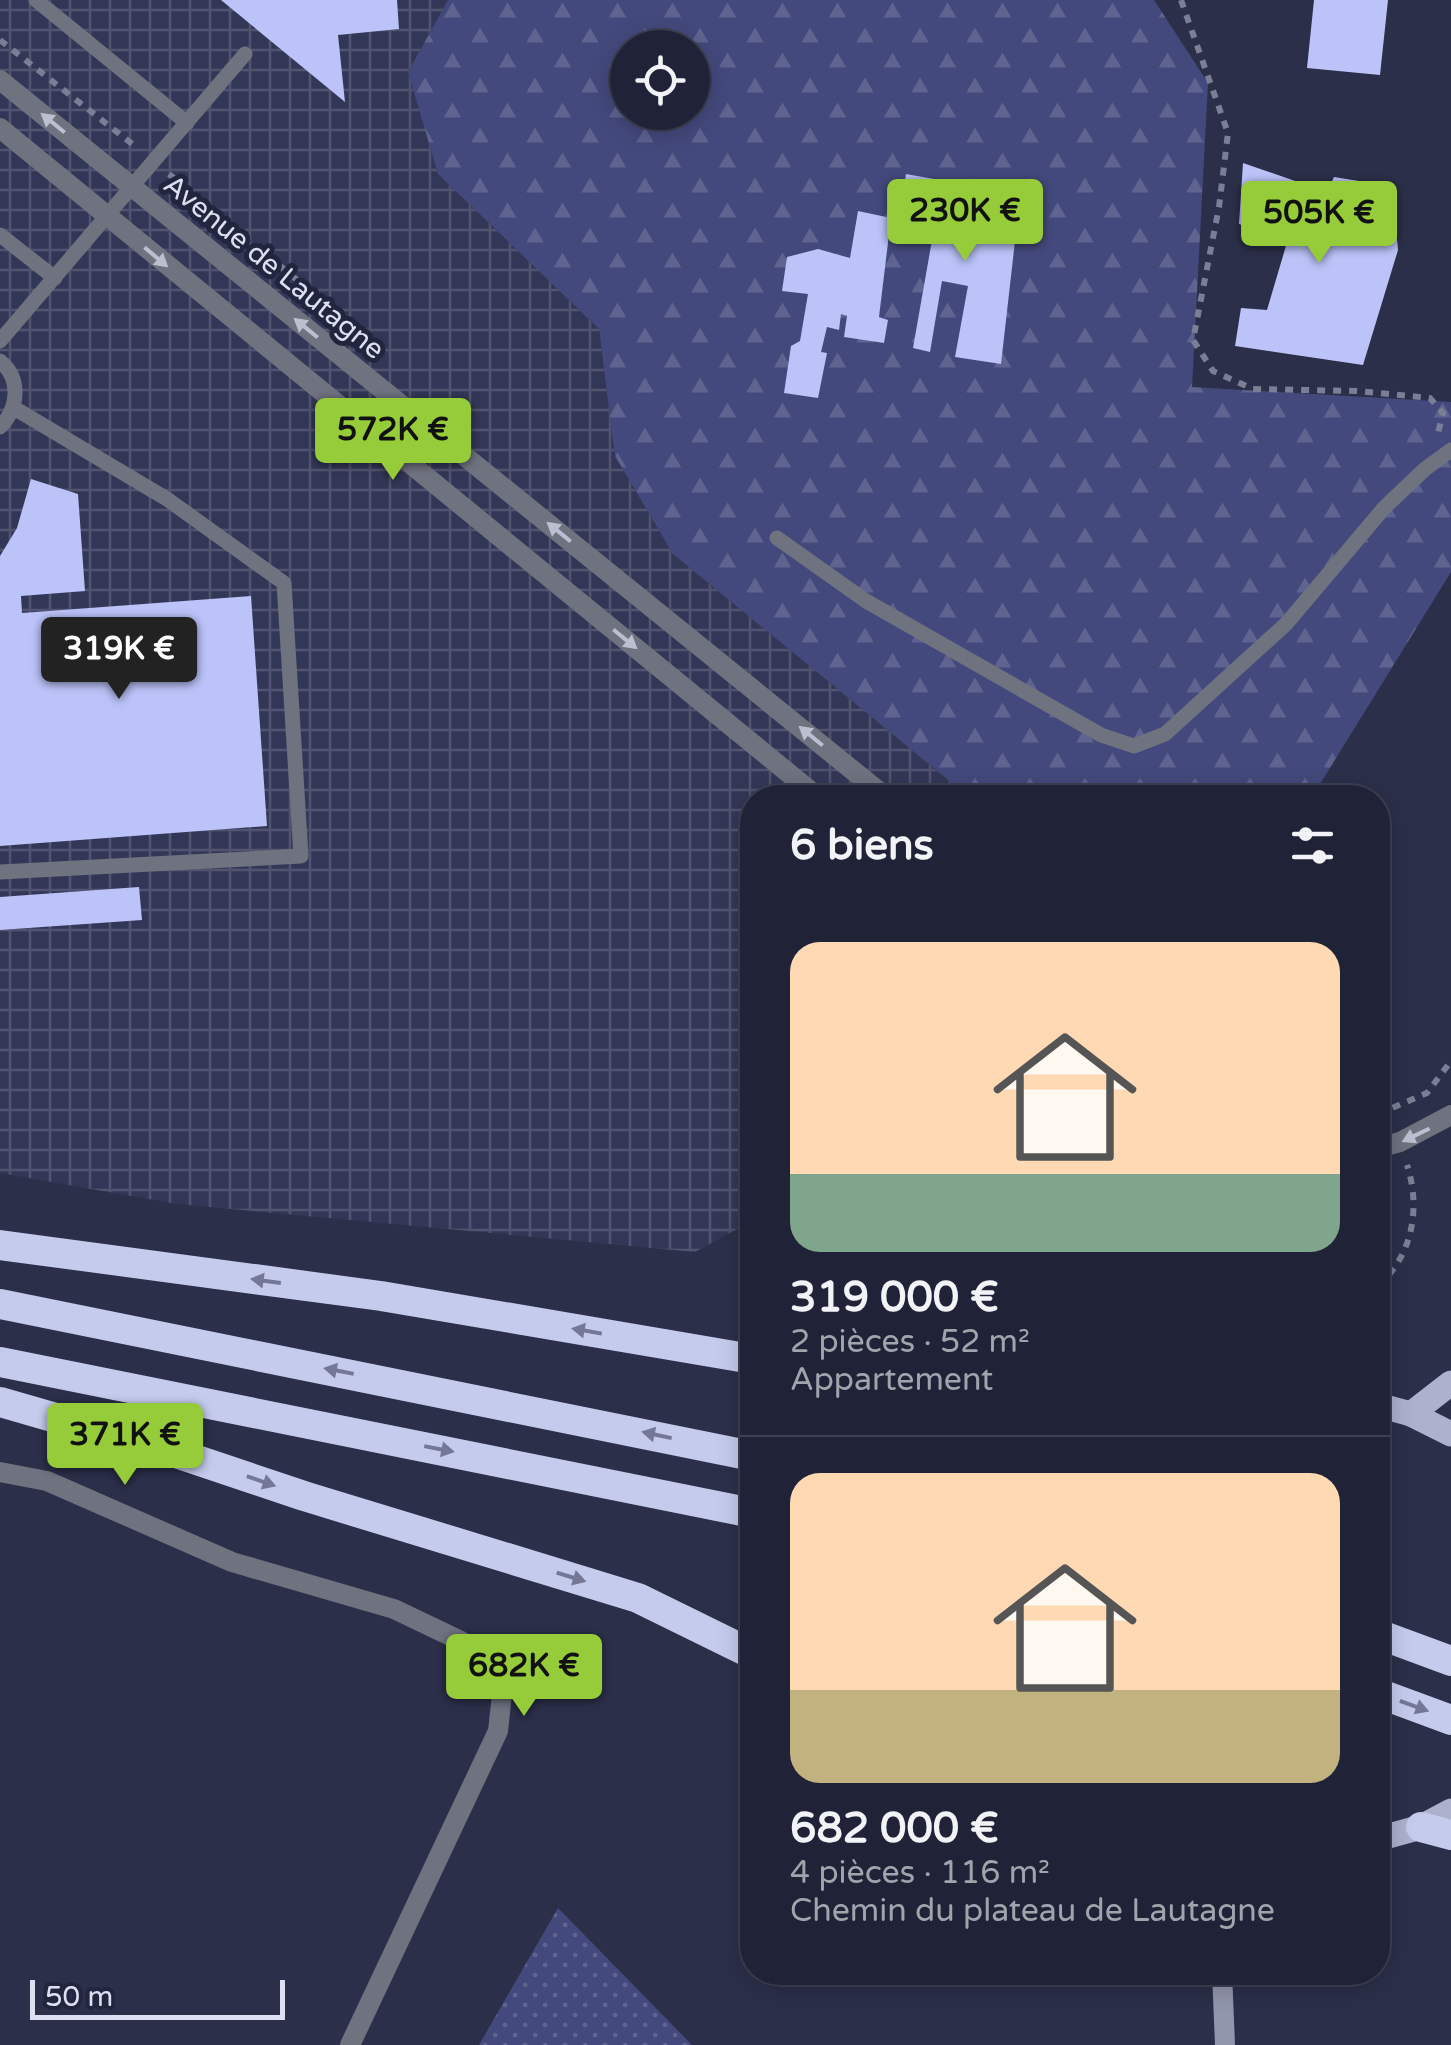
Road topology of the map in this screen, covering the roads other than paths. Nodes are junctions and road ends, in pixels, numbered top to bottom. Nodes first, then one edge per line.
1 (36, 0) edge
2 (245, 54) dead end
3 (0, 80) edge
4 (188, 123) junction
5 (0, 128) edge
6 (132, 187) junction
7 (108, 216) junction
8 (0, 235) edge
9 (55, 278) junction
10 (0, 342) edge
11 (0, 361) edge
12 (14, 408) junction
13 (0, 427) edge
14 (1448, 451) edge
15 (778, 538) dead end
16 (803, 785) edge
17 (871, 785) edge
18 (0, 872) edge
19 (1451, 1115) edge
20 (1390, 1145) edge
21 (0, 1246) edge
22 (0, 1304) edge
23 (740, 1356) edge
24 (0, 1362) edge
25 (1451, 1382) edge
26 (0, 1402) edge
27 (1390, 1408) edge
28 (1411, 1414) junction
29 (1451, 1434) edge
30 (740, 1454) edge
31 (0, 1472) edge
32 (740, 1511) edge
33 (1390, 1638) edge
34 (740, 1648) edge
35 (1451, 1661) edge
36 (1390, 1697) edge
37 (1451, 1720) edge
38 (1451, 1811) edge
39 (1421, 1827) junction
40 (1451, 1835) edge
41 (1390, 1836) edge
42 (1224, 1985) edge
43 (1229, 1985) edge
44 (1225, 1996) junction
45 (350, 2045) edge
46 (1225, 2045) edge

1 - 4 lane
2 - 4 lane
6 -> 3 street, Avenue de Lautagne
4 - 6 lane
5 - 7 street
6 - 7 lane
17 -> 6 street, Avenue de Lautagne
7 - 9 lane
7 -> 16 street
8 - 9 lane
9 - 10 lane
11 - 12 lane
12 - 13 lane
12 - 18 lane
14 - 15 lane
19 -> 20 street
23 -> 21 highway
30 -> 22 highway
24 -> 32 highway
25 - 28 main road
26 -> 34 highway
27 - 28 main road
28 - 29 main road
31 - 45 street
33 - 35 highway
36 -> 37 highway
38 - 39 main road
39 - 40 highway
39 - 41 main road
42 - 44 main road
43 - 44 main road
44 - 46 main road

